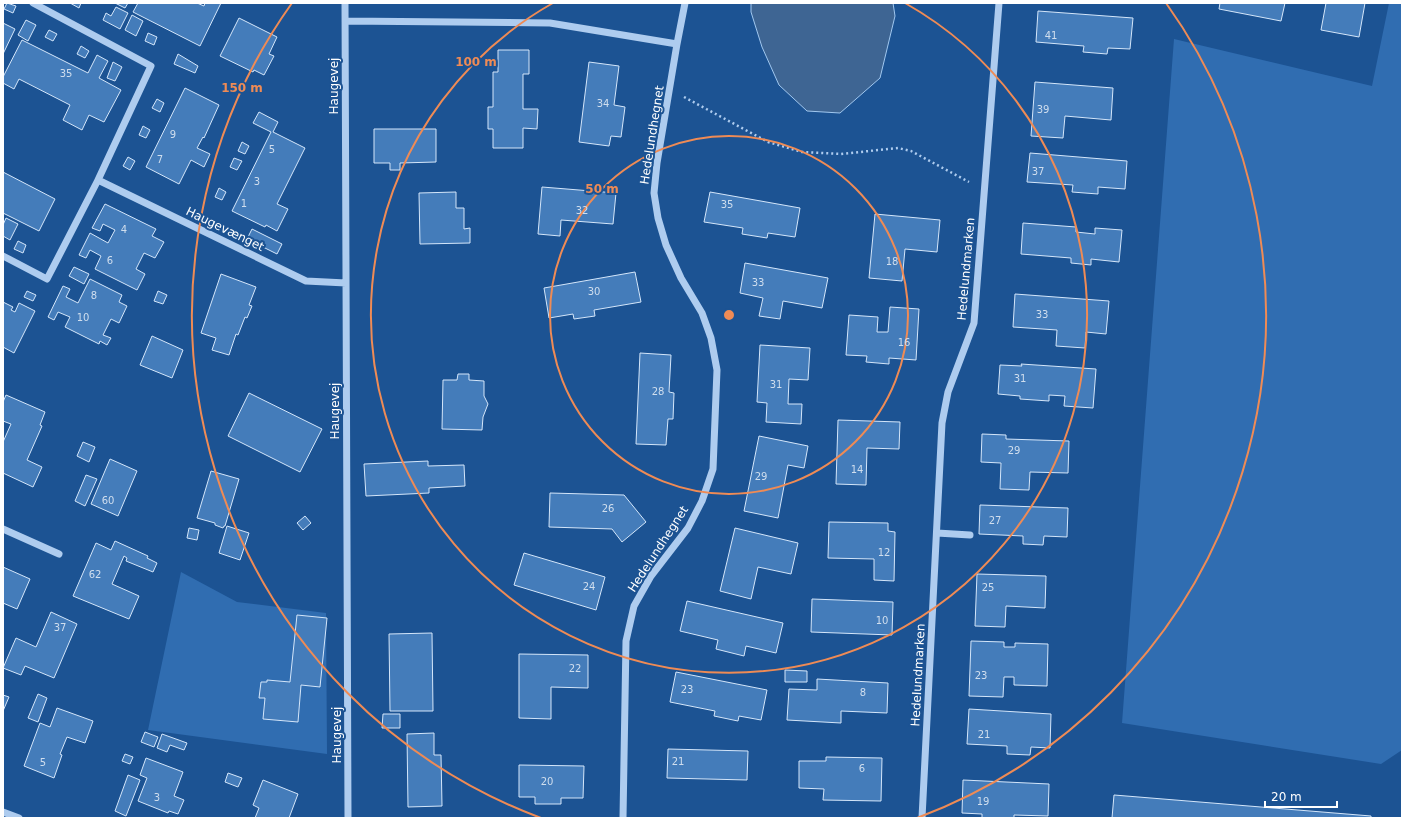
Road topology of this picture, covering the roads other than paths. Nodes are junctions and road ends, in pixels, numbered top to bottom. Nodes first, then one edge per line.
1 (33, 3) edge
2 (344, 3) edge
3 (684, 3) edge
4 (999, 3) edge
5 (345, 21) junction
6 (677, 44) junction
7 (98, 180) junction
8 (3, 256) edge
9 (346, 283) junction
10 (3, 529) edge
11 (937, 533) junction
12 (970, 535) dead end
13 (59, 554) dead end
14 (3, 812) edge
15 (19, 818) edge
16 (348, 818) edge
17 (623, 818) edge
18 (922, 818) edge

1 - 7 street
2 - 5 street, Haugevej
3 - 6 street, Hedelundhegnet
4 - 11 street, Hedelundmarken
5 - 6 street
5 - 9 street, Haugevej
6 - 17 street, Hedelundhegnet
7 - 8 street
7 - 9 street, Haugevænget
9 - 16 street, Haugevej
10 - 13 street
11 - 12 street
11 - 18 street, Hedelundmarken
14 - 15 street

